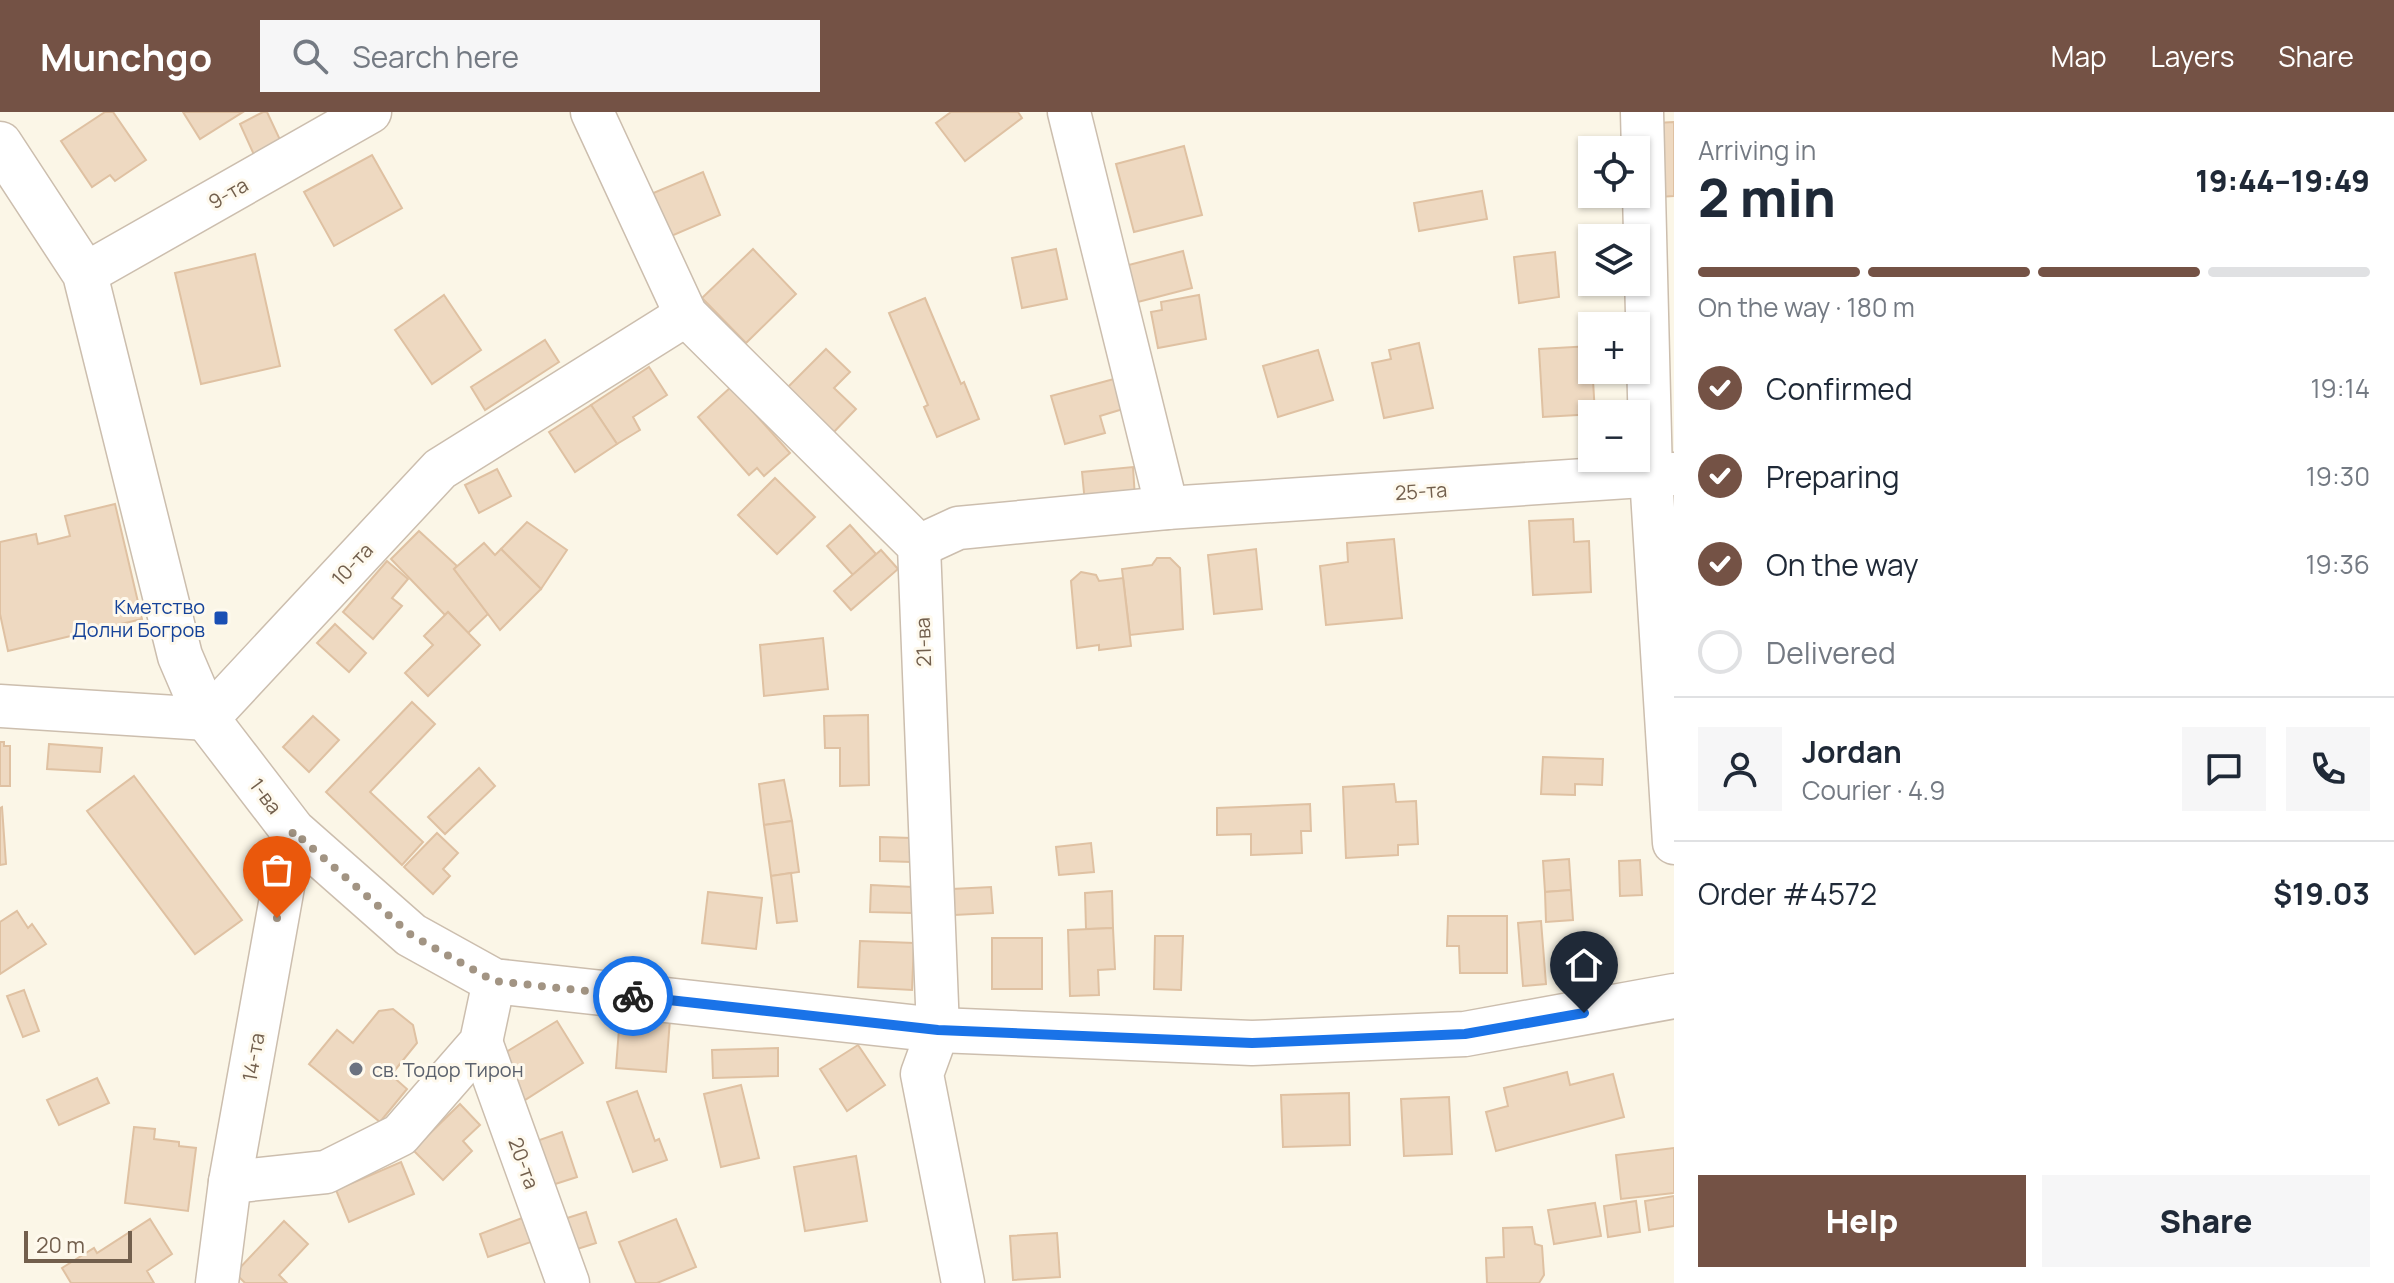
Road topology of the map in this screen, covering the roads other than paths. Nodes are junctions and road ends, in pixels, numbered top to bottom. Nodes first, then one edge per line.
1 (370, 112) edge
2 (592, 112) edge
3 (1069, 112) edge
4 (1642, 112) edge
5 (0, 144) edge
6 (85, 274) junction
7 (686, 315) junction
8 (1662, 475) edge
9 (1167, 508) junction
10 (919, 546) junction
11 (0, 706) edge
12 (207, 719) junction
13 (293, 831) junction
14 (1674, 843) edge
15 (494, 981) junction
16 (1674, 996) edge
17 (938, 1030) junction
18 (481, 1042) junction
19 (230, 1182) junction
20 (217, 1283) edge
21 (568, 1283) edge
22 (963, 1283) edge

1 - 6 street, 9-та
2 - 7 street
3 - 9 street
4 - 8 street
5 - 6 street, 1-ва
6 - 12 street, 1-ва
7 - 10 street
7 - 12 street, 10-та
8 - 9 street, 25-та
8 - 14 street
9 - 10 street, 25-та
10 - 17 street, 21-ва
11 - 12 street
12 - 13 street, 1-ва
13 - 15 street, 1-ва
13 - 19 street, 14-та
15 - 17 street, 1-ва
15 - 18 street
16 - 17 street, 1-ва
17 - 22 street, 21-ва
18 - 19 street
18 - 21 street, 20-та
19 - 20 street, 14-та

